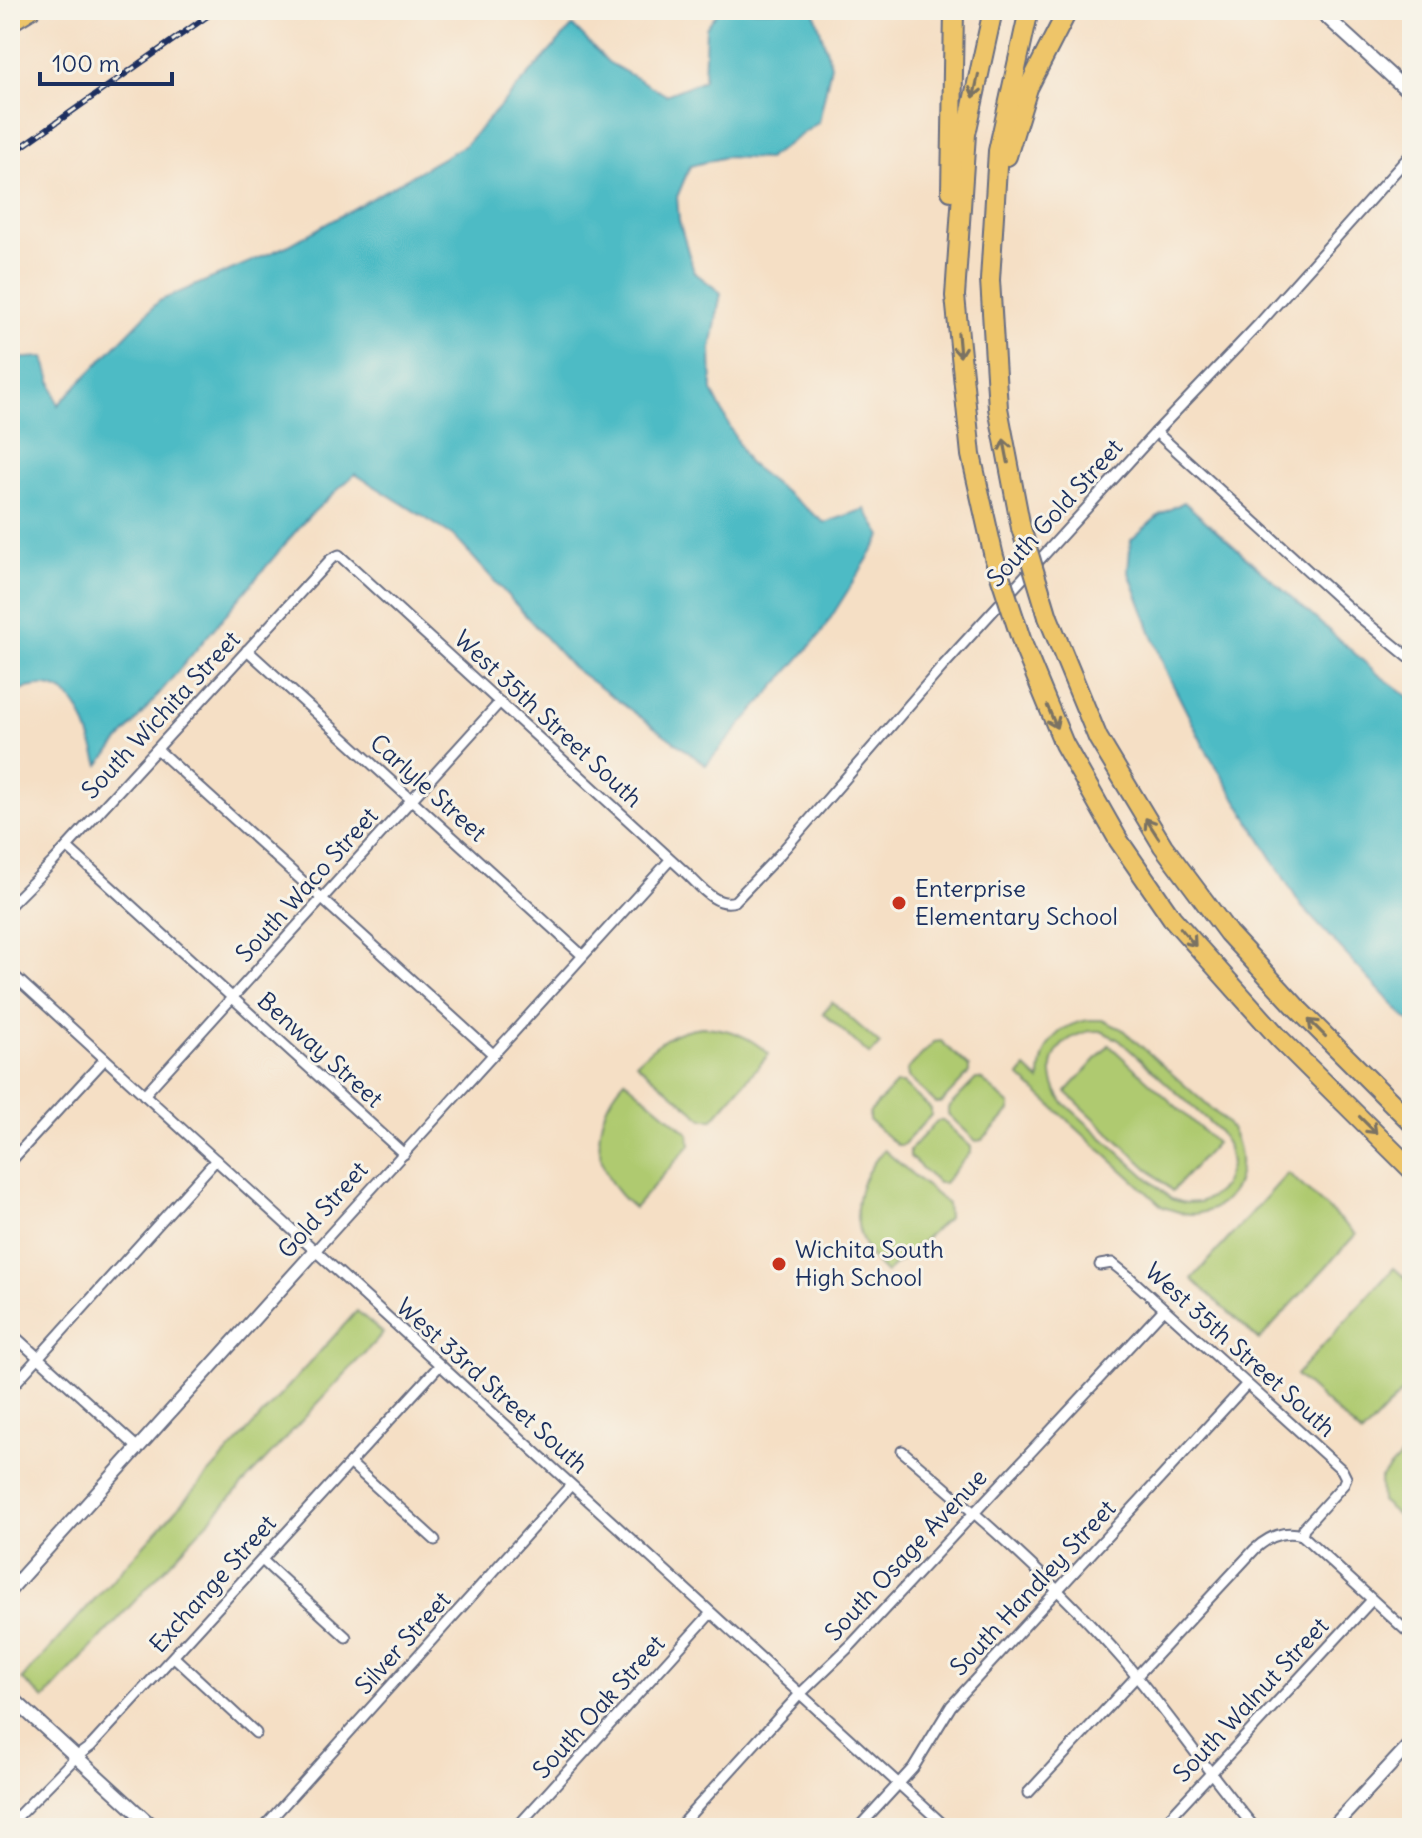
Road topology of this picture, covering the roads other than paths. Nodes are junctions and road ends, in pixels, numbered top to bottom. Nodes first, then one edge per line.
1 (33, 10) edge
2 (954, 10) edge
3 (993, 10) edge
4 (1029, 10) edge
5 (1068, 10) edge
6 (1319, 10) edge
7 (10, 24) edge
8 (1412, 95) edge
9 (1412, 153) edge
10 (994, 213) junction
11 (957, 268) junction
12 (1156, 432) junction
13 (342, 556) joint
14 (247, 650) junction
15 (1412, 660) edge
16 (500, 702) junction
17 (157, 749) junction
18 (412, 800) junction
19 (67, 847) junction
20 (670, 860) junction
21 (322, 899) junction
22 (732, 903) joint
23 (10, 905) edge
24 (582, 955) junction
25 (10, 972) edge
26 (233, 998) junction
27 (493, 1054) junction
28 (105, 1059) junction
29 (144, 1095) junction
30 (1412, 1120) edge
31 (404, 1154) junction
32 (11, 1158) edge
33 (216, 1160) junction
34 (1408, 1168) edge
35 (315, 1251) junction
36 (1100, 1265) dead end
37 (1164, 1309) junction
38 (10, 1332) edge
39 (39, 1357) junction
40 (440, 1365) junction
41 (1247, 1384) junction
42 (10, 1389) edge
43 (138, 1448) junction
44 (902, 1451) dead end
45 (350, 1463) junction
46 (571, 1485) junction
47 (973, 1512) junction
48 (1302, 1535) junction
49 (435, 1540) dead end
50 (262, 1560) junction
51 (10, 1590) edge
52 (1057, 1591) junction
53 (1372, 1600) junction
54 (711, 1613) junction
55 (1412, 1636) edge
56 (346, 1637) dead end
57 (174, 1657) junction
58 (1135, 1676) junction
59 (800, 1694) junction
60 (10, 1696) edge
61 (256, 1733) dead end
62 (1412, 1742) edge
63 (76, 1757) junction
64 (1211, 1773) junction
65 (899, 1784) junction
66 (1028, 1793) dead end
67 (10, 1824) edge
68 (154, 1828) edge
69 (263, 1828) edge
70 (516, 1828) edge
71 (678, 1828) edge
72 (858, 1828) edge
73 (947, 1828) edge
74 (1160, 1828) edge
75 (1255, 1828) edge
76 (1332, 1828) edge

1 - 7 main road
2 - 11 highway
3 -> 11 highway
4 - 10 highway
5 - 10 highway
6 - 8 street
9 - 12 street, South Gold Street
30 -> 10 highway, bridge
11 -> 34 highway, bridge
12 - 15 street
12 - 22 street, South Gold Street
13 - 14 street, South Wichita Street
13 - 16 street, West 35th Street South
14 - 17 street, South Wichita Street
14 - 18 street, Carlyle Street
16 - 18 street, South Waco Street
16 - 20 street, West 35th Street South
17 - 19 street, South Wichita Street
17 - 21 street
18 - 21 street, South Waco Street
18 - 24 street, Carlyle Street
19 - 23 street, South Wichita Street
19 - 26 street, Benway Street
20 - 22 street, West 35th Street South
20 - 24 street, Gold Street
21 - 26 street, South Waco Street
21 - 27 street
24 - 27 street, Gold Street
25 - 28 street, West 33rd Street South
26 - 29 street, South Waco Street
26 - 31 street, Benway Street
27 - 31 street, Gold Street
28 - 29 street, West 33rd Street South
28 - 32 street
29 - 33 street, West 33rd Street South
31 - 35 street, Gold Street
33 - 35 street, West 33rd Street South
33 - 39 street
35 - 40 street, West 33rd Street South
35 - 43 street, Gold Street
36 - 37 street, West 35th Street South
37 - 41 street, West 35th Street South
37 - 47 street, South Osage Avenue
38 - 39 street
39 - 42 street
39 - 43 street
40 - 45 street, Exchange Street
40 - 46 street, West 33rd Street South
41 - 48 street, West 35th Street South
41 - 52 street, South Handley Street
43 - 51 street, Gold Street
44 - 47 street
45 - 49 street
45 - 50 street, Exchange Street
46 - 54 street, West 33rd Street South
46 - 69 street, Silver Street
47 - 52 street
47 - 59 street, South Osage Avenue
48 - 53 street
48 - 58 street
50 - 56 street
50 - 57 street, Exchange Street
52 - 58 street
52 - 65 street, South Handley Street
53 - 55 street
53 - 64 street, South Walnut Street
54 - 59 street, West 33rd Street South
54 - 70 street, South Oak Street
57 - 61 street
57 - 63 street, Exchange Street
58 - 64 street
58 - 66 street
59 - 65 street, West 33rd Street South
59 - 71 street, South Osage Avenue
60 - 63 street
62 - 76 street
63 - 67 street, Exchange Street
63 - 68 street
64 - 74 street, South Walnut Street
64 - 75 street
65 - 72 street, South Handley Street
65 - 73 street, West 33rd Street South

